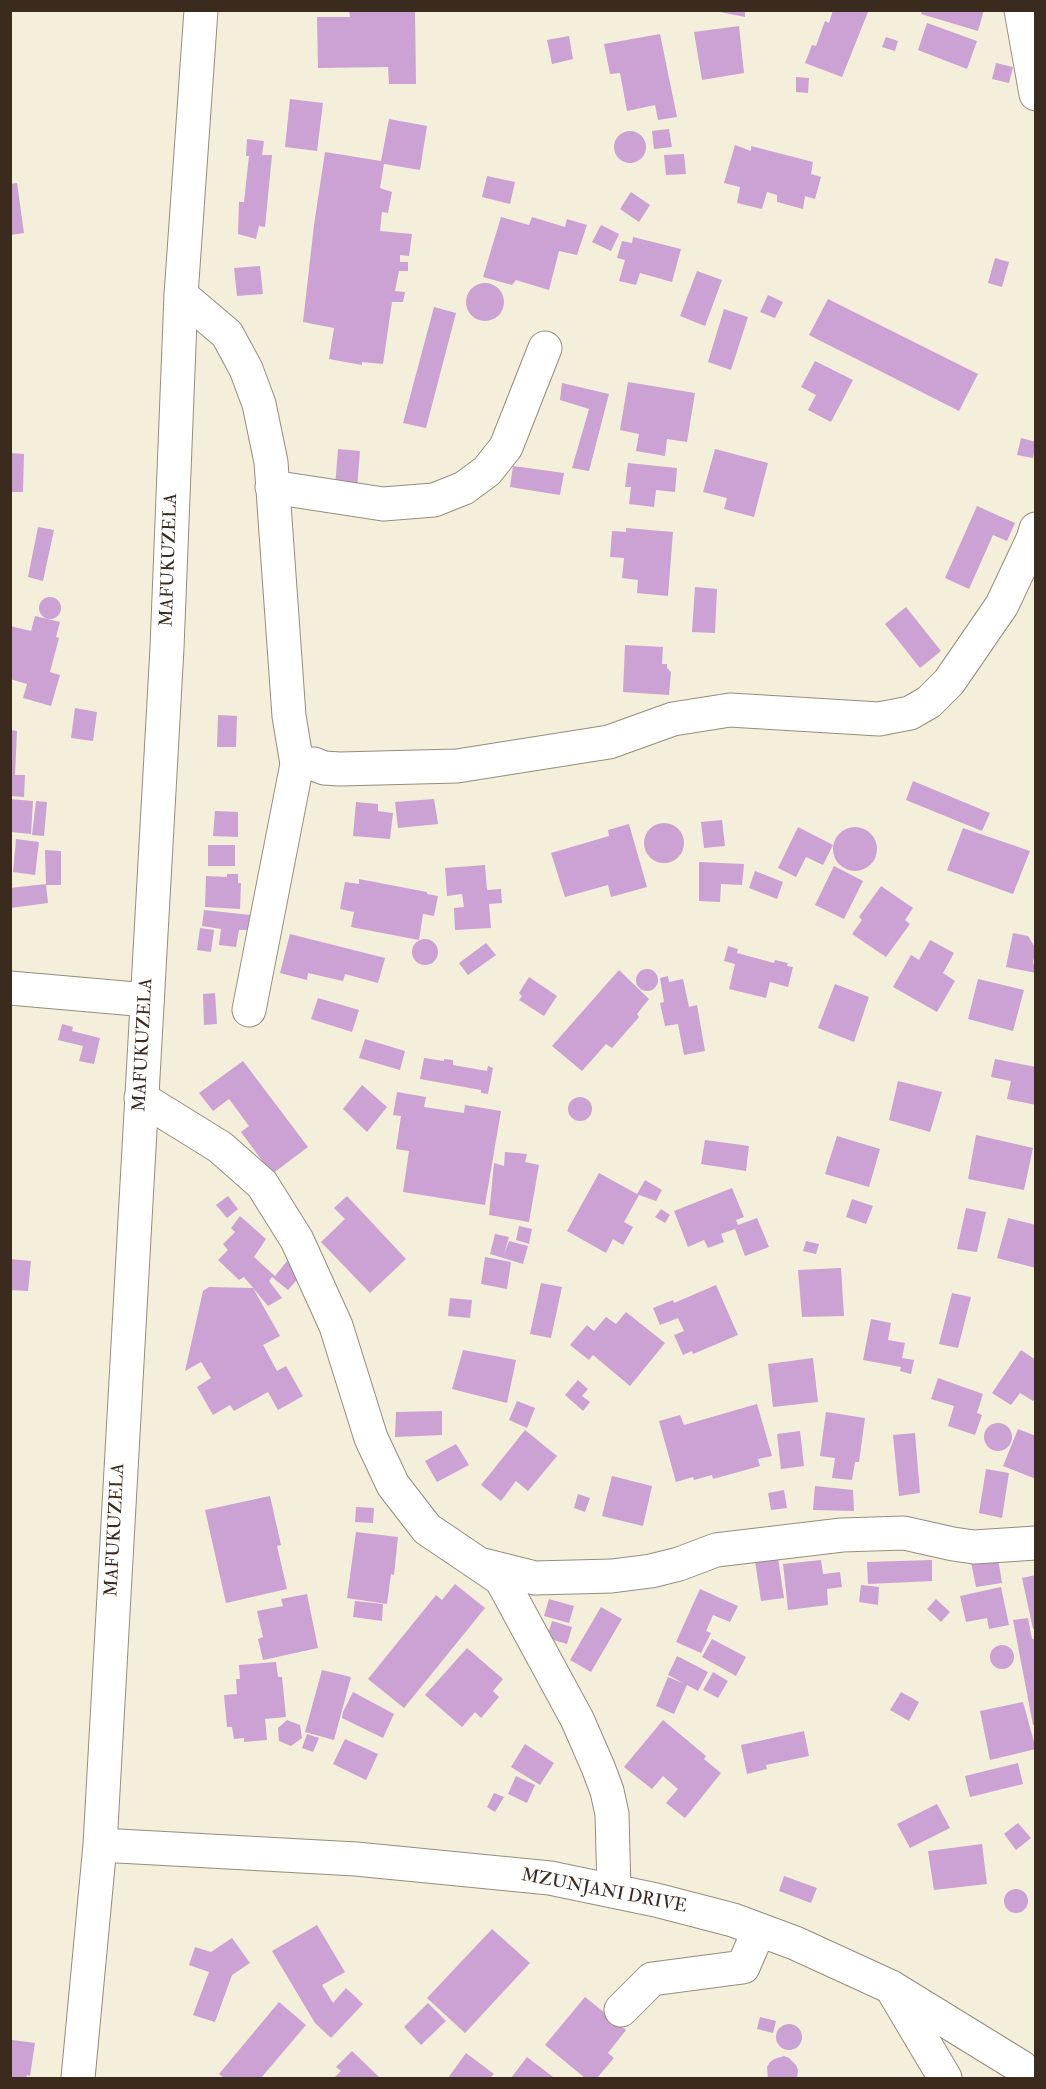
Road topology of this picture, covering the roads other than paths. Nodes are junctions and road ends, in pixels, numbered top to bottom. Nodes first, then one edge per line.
1 (201, 10) edge
2 (1021, 10) edge
3 (1035, 94) edge
4 (181, 295) junction
5 (545, 348) dead end
6 (272, 487) junction
7 (1035, 529) edge
8 (297, 764) junction
9 (10, 988) edge
10 (147, 1000) junction
11 (249, 1010) dead end
12 (141, 1098) junction
13 (1035, 1543) edge
14 (479, 1564) junction
15 (100, 1845) junction
16 (614, 1891) junction
17 (759, 1930) junction
18 (891, 1987) junction
19 (621, 2010) dead end
20 (78, 2079) edge
21 (945, 2079) edge
22 (1032, 2079) edge

1 - 4 street, MAFUKUZELA
2 - 3 street
4 - 6 street
4 - 10 street, MAFUKUZELA
5 - 6 street
6 - 8 street
7 - 8 street
8 - 11 street
9 - 10 street
10 - 12 street, MAFUKUZELA
12 - 14 street
12 - 15 street, MAFUKUZELA
13 - 14 street
14 - 16 street
15 - 16 street, MZUNJANI DRIVE
15 - 20 street, MAFUKUZELA
16 - 17 street, MZUNJANI DRIVE
17 - 18 street, MZUNJANI DRIVE
17 - 19 street
18 - 21 street
18 - 22 street, MZUNJANI DRIVE

